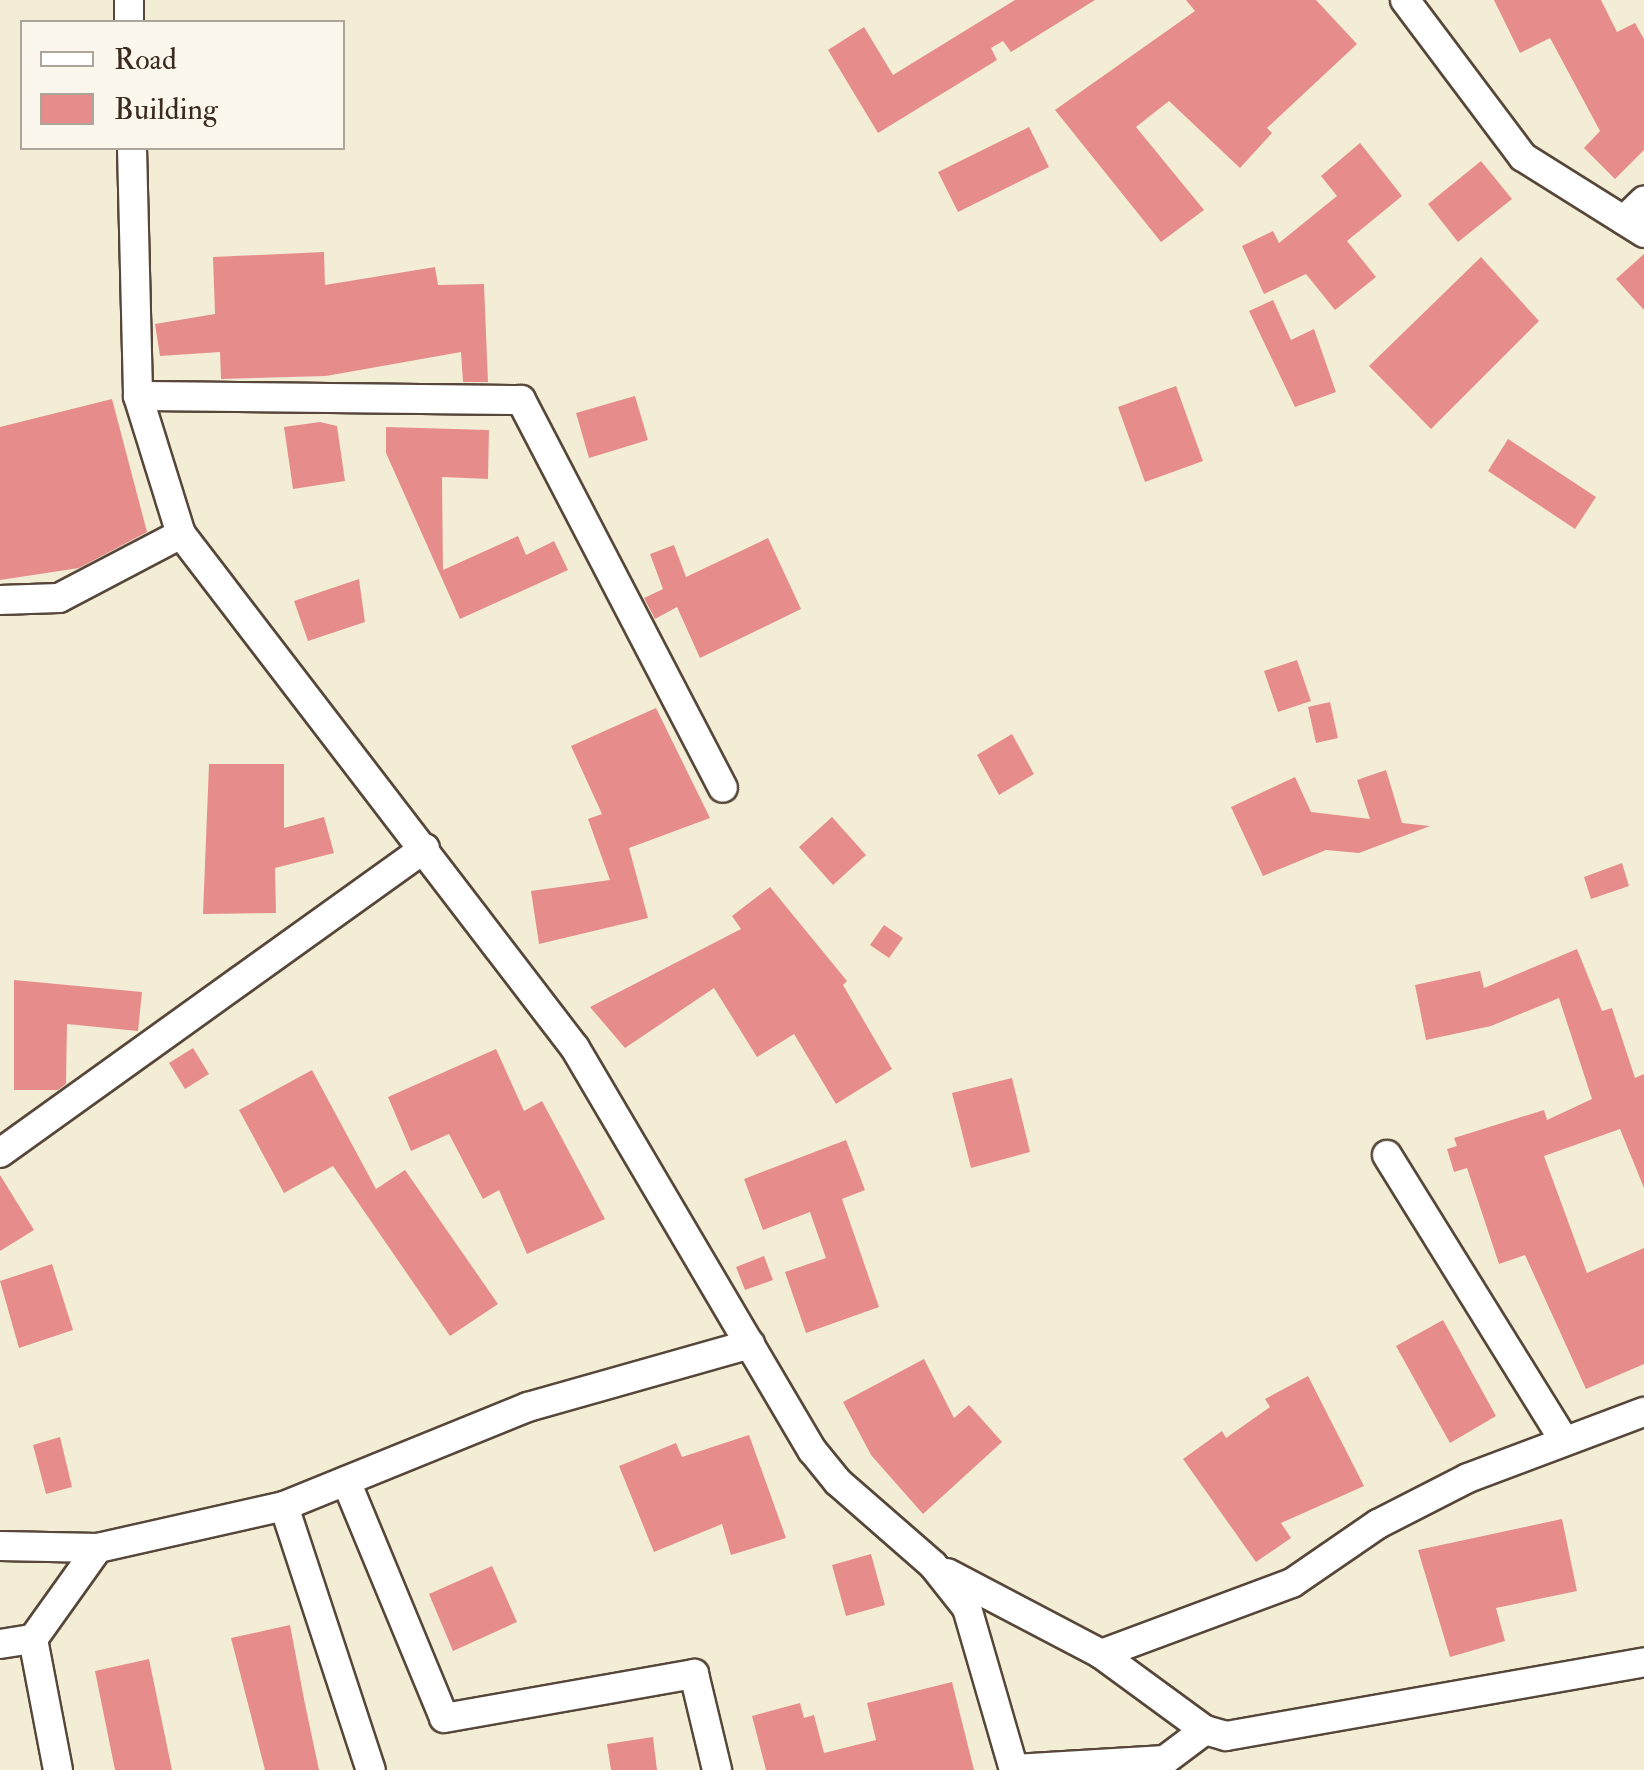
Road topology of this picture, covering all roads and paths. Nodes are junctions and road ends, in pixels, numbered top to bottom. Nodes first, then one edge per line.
1 (1405, 0) edge
2 (132, 150) edge
3 (1637, 218) edge
4 (138, 396) junction
5 (181, 534) junction
6 (0, 600) edge
7 (724, 788) dead end
8 (426, 848) junction
9 (0, 1153) edge
10 (1387, 1155) dead end
11 (750, 1344) junction
12 (1644, 1412) edge
13 (1564, 1441) junction
14 (346, 1481) junction
15 (284, 1506) junction
16 (0, 1546) edge
17 (98, 1548) junction
18 (933, 1565) junction
19 (33, 1639) junction
20 (0, 1644) edge
21 (1101, 1654) junction
22 (1644, 1662) edge
23 (1204, 1730) junction
24 (1014, 1769) edge
25 (58, 1770) edge
26 (371, 1770) edge
27 (717, 1770) edge

1 - 3 street
2 - 4 street
4 - 5 street
4 - 7 street
5 - 6 street
5 - 8 street
8 - 9 street
8 - 11 street
10 - 13 street
11 - 14 street
11 - 18 street
12 - 13 street
13 - 21 street
14 - 15 street
14 - 27 street
15 - 17 street
15 - 26 street
16 - 17 street
17 - 19 street
18 - 21 street
18 - 24 street
19 - 20 street
19 - 25 street
21 - 23 street
22 - 23 street
23 - 24 street

